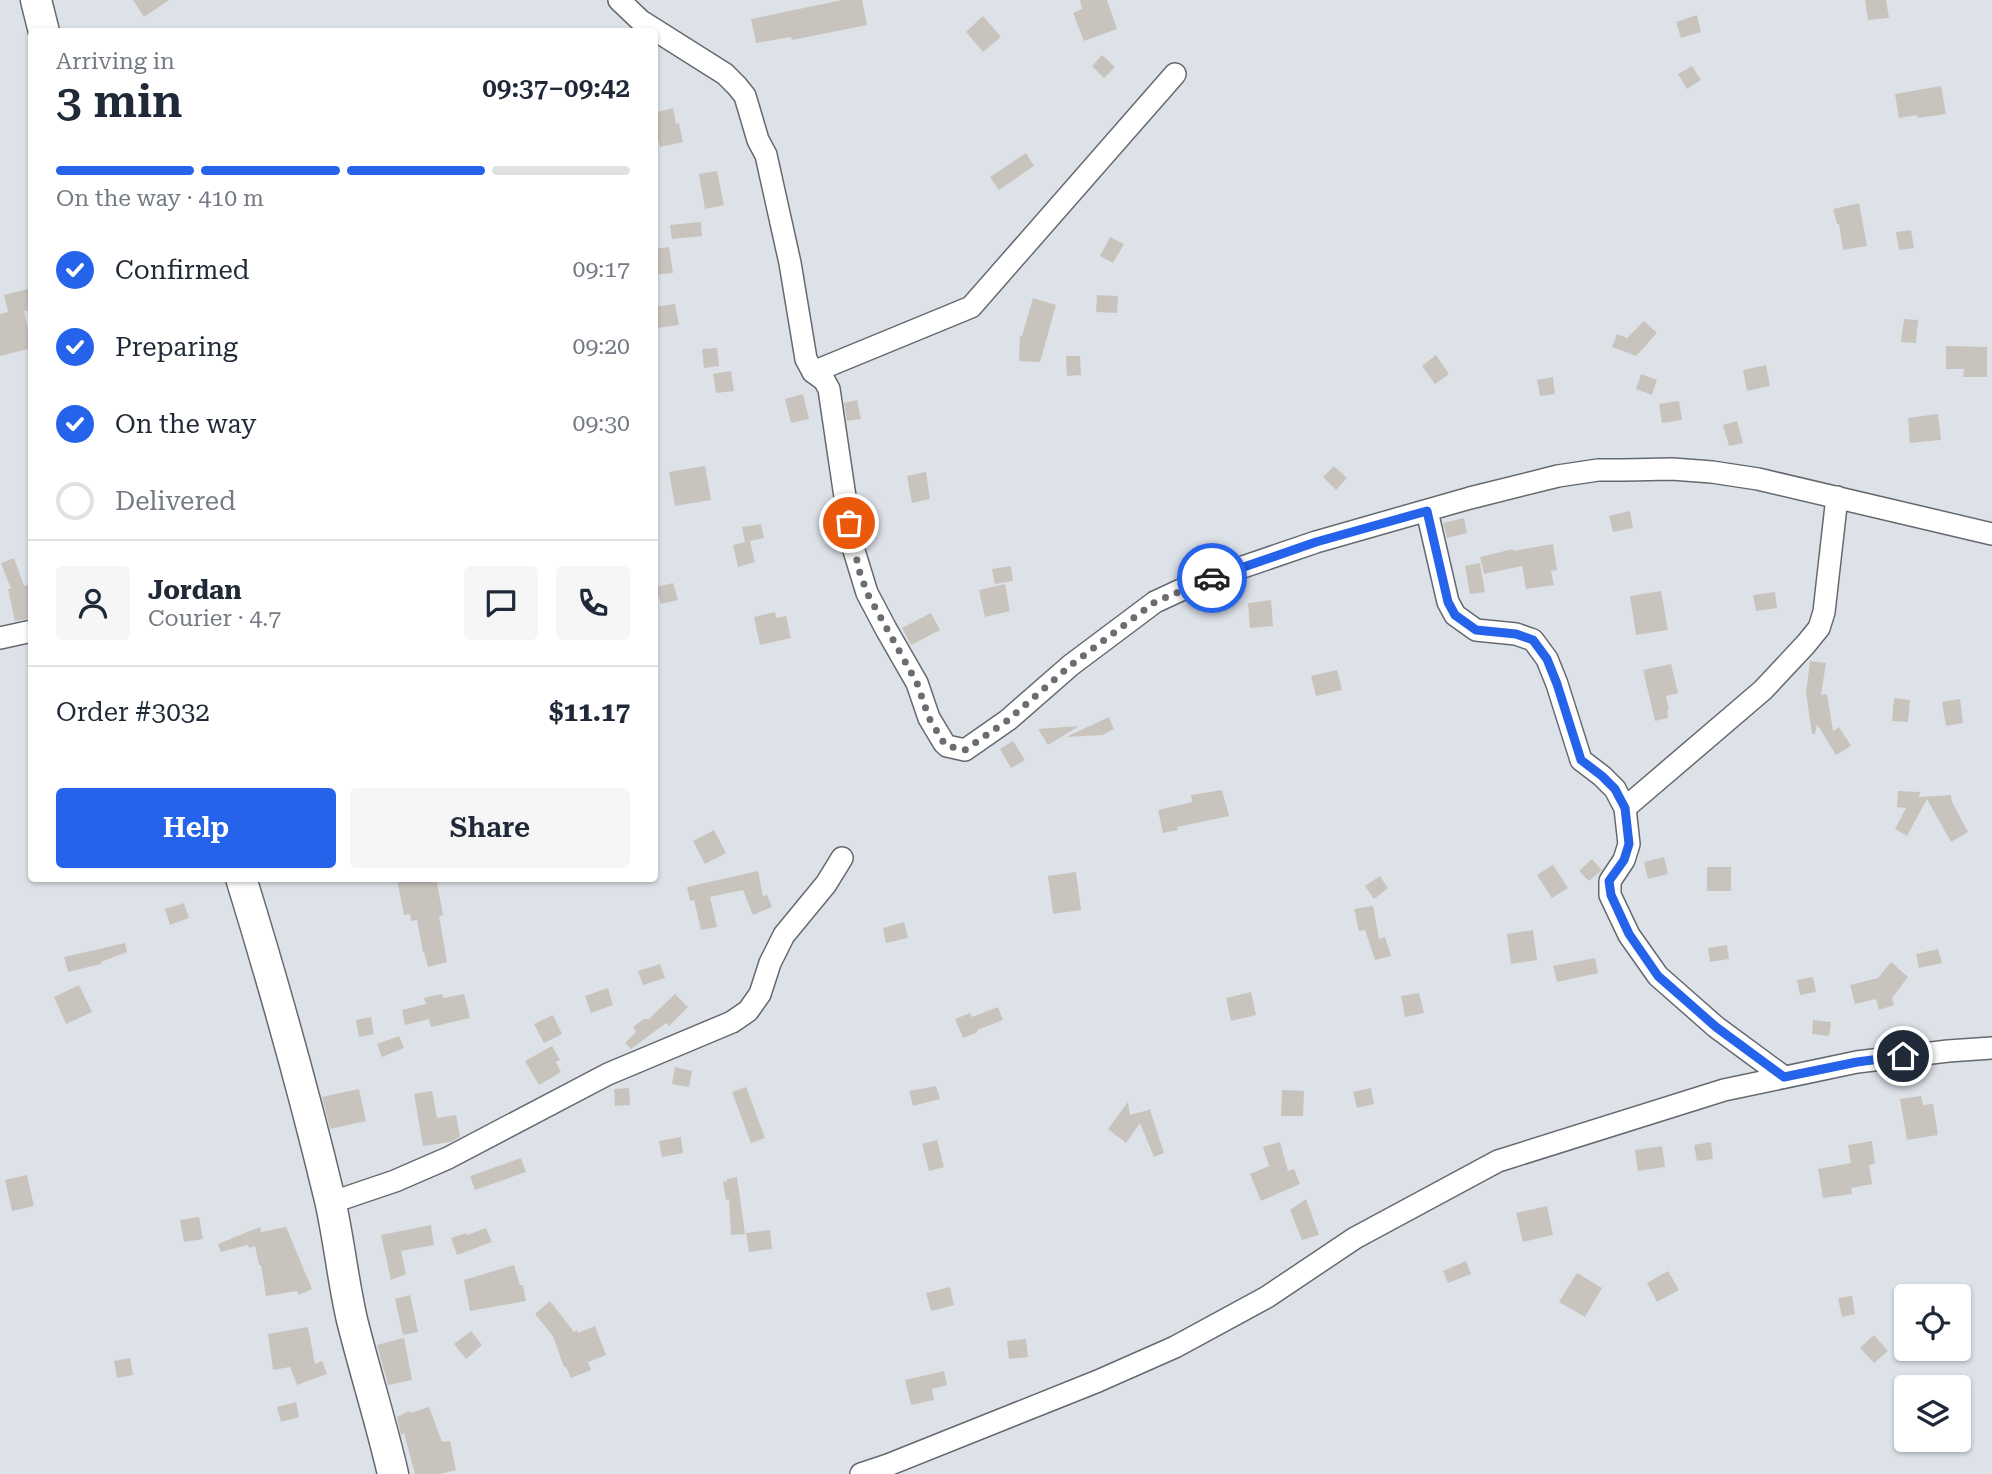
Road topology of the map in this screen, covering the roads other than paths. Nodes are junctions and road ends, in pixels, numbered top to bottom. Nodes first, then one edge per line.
1 (36, 0) edge
2 (620, 0) edge
3 (43, 28) edge
4 (652, 28) edge
5 (658, 32) edge
6 (1175, 74) dead end
7 (813, 372) junction
8 (1837, 497) junction
9 (1427, 511) junction
10 (1992, 534) edge
11 (28, 632) edge
12 (0, 638) edge
13 (1625, 808) junction
14 (842, 858) dead end
15 (242, 882) edge
16 (1992, 1048) edge
17 (1784, 1077) junction
18 (330, 1203) junction
19 (393, 1474) edge
20 (861, 1474) edge

1 - 3 main road
2 - 4 street
5 - 7 street
6 - 7 street
7 - 9 street
8 - 9 street
8 - 10 street
8 - 13 street
9 - 13 street
11 - 12 street
13 - 17 street
14 - 18 street
15 - 18 main road
16 - 17 street
17 - 20 street
18 - 19 main road

